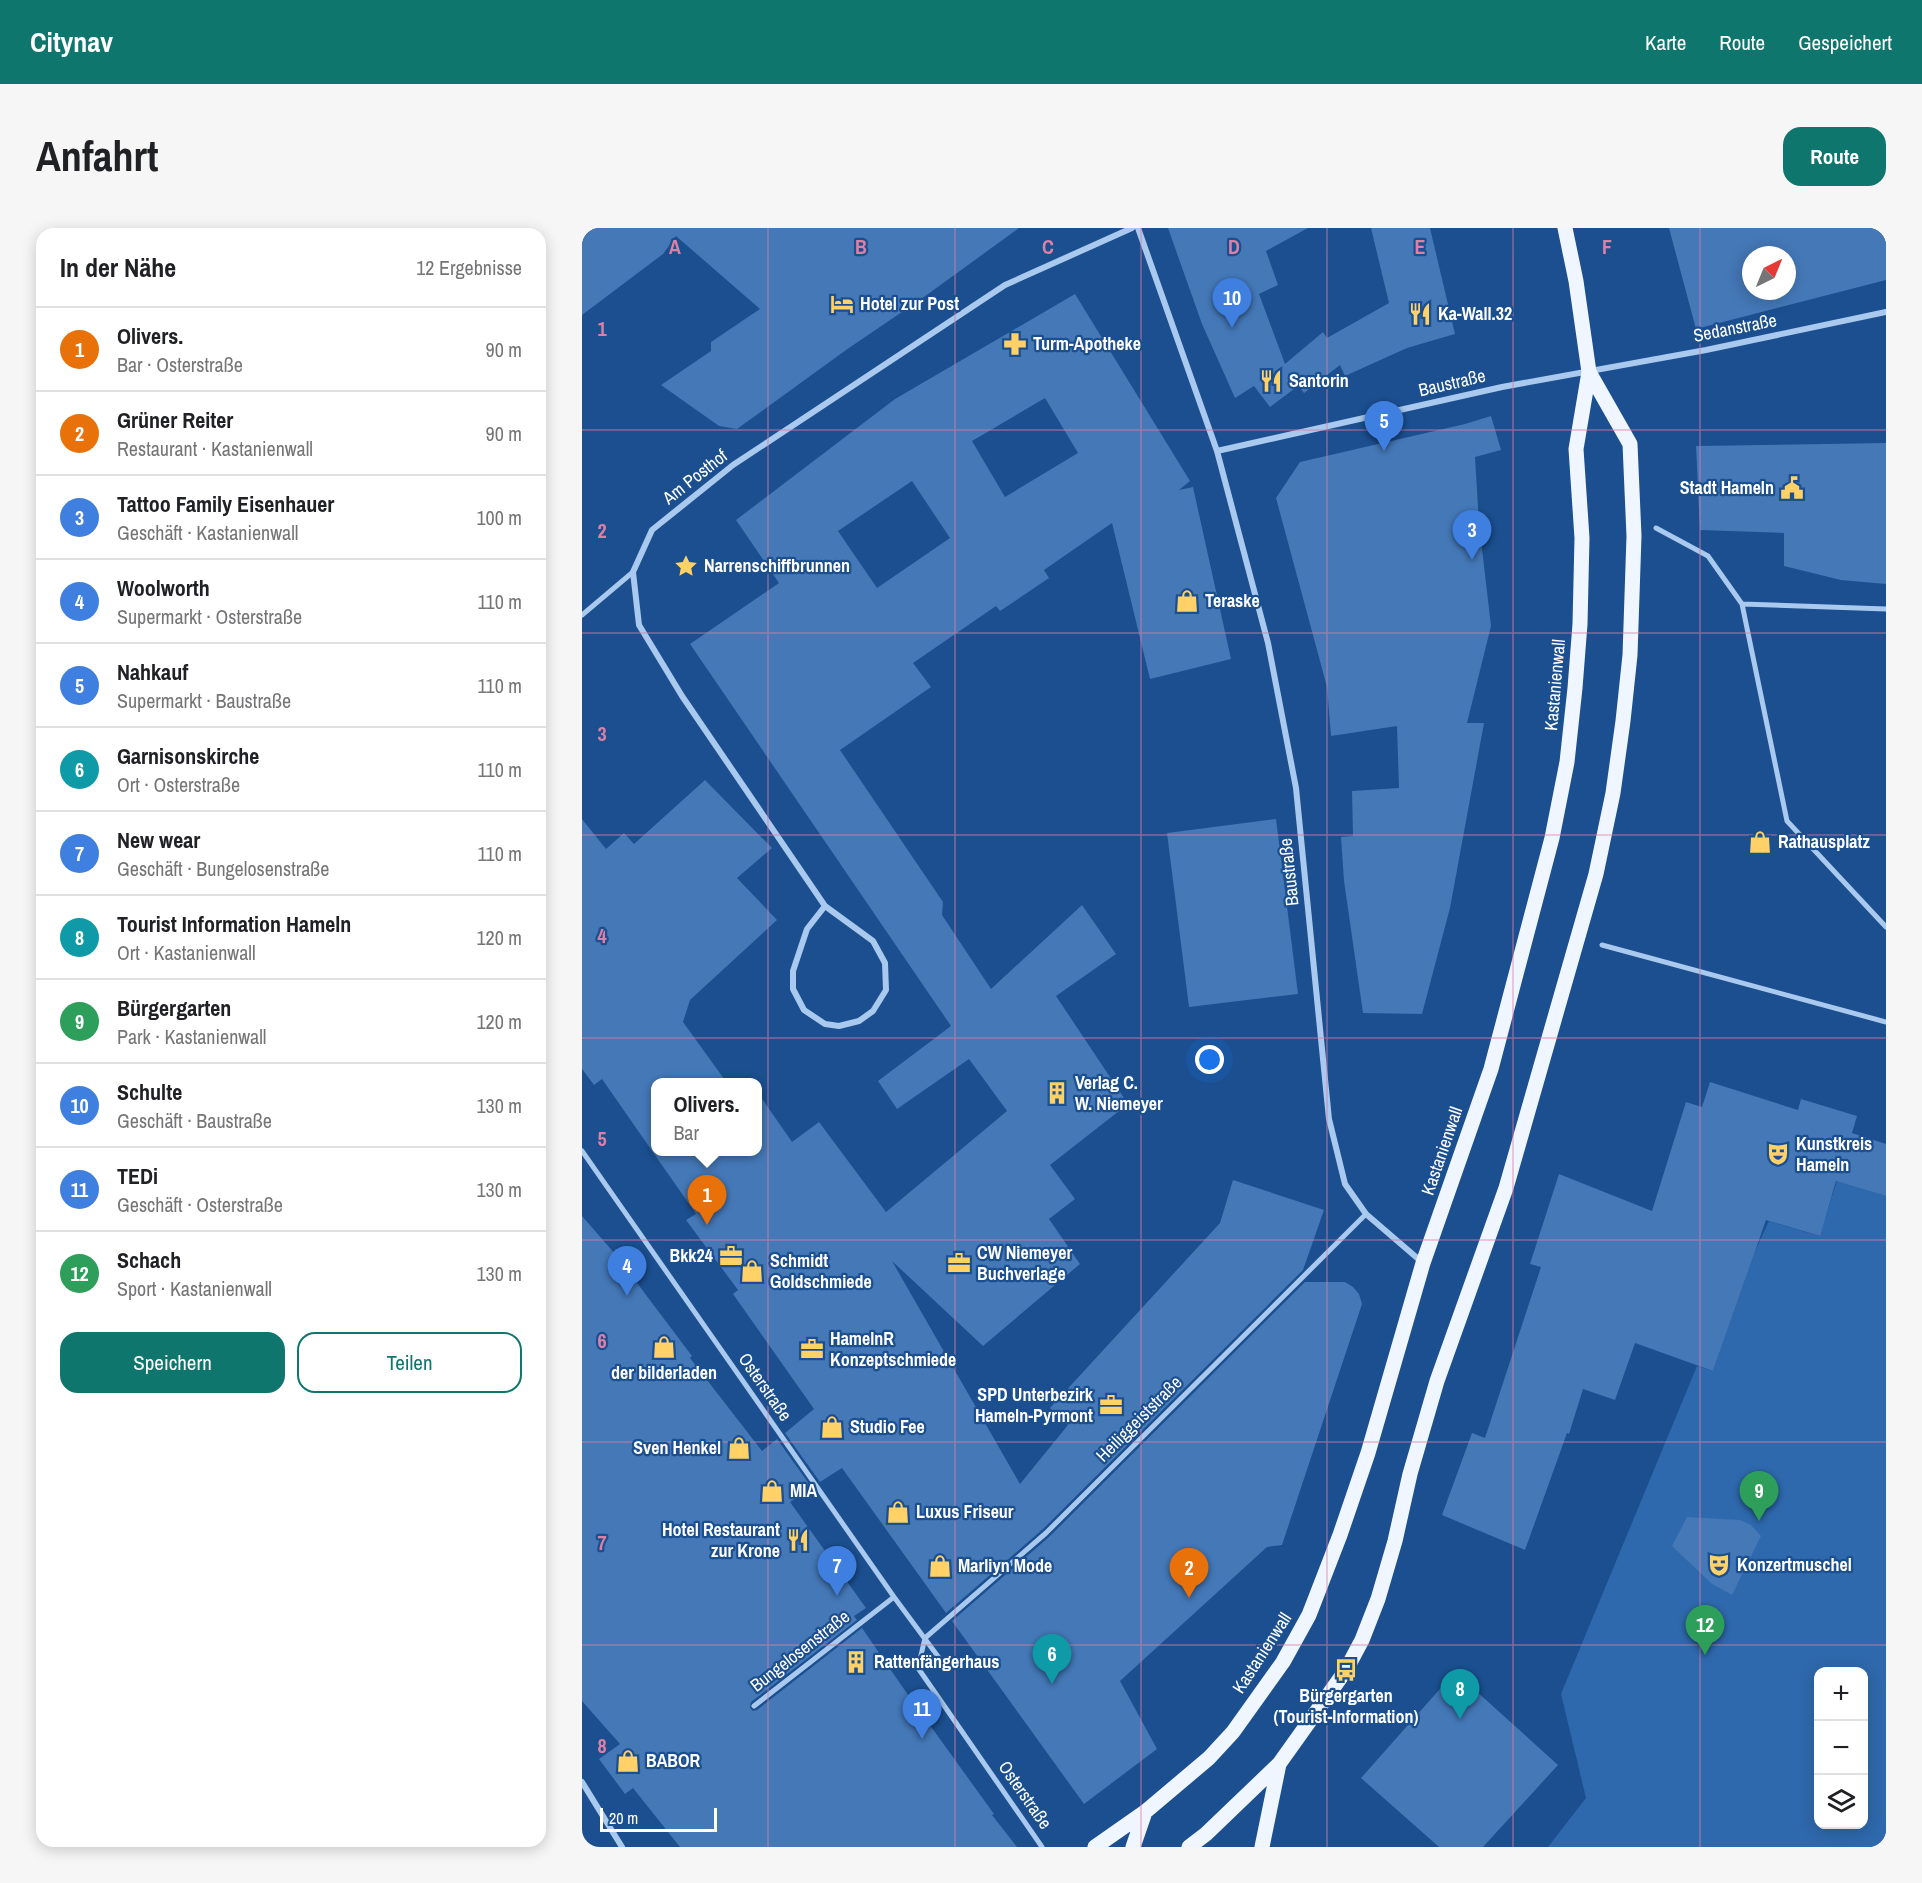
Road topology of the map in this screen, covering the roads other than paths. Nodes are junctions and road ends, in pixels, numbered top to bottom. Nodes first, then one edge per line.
1 (1132, 228) edge
2 (1138, 228) edge
3 (1565, 228) edge
4 (1886, 312) edge
5 (1589, 372) junction
6 (1217, 451) junction
7 (1656, 528) dead end
8 (633, 572) junction
9 (1742, 604) junction
10 (1886, 609) edge
11 (582, 615) edge
12 (825, 906) junction
13 (1886, 927) edge
14 (1602, 945) dead end
15 (1886, 1022) edge
16 (582, 1151) edge
17 (1366, 1214) junction
18 (1424, 1263) junction
19 (894, 1597) junction
20 (925, 1638) junction
21 (945, 1666) dead end
22 (754, 1706) dead end
23 (1279, 1764) junction
24 (582, 1782) edge
25 (1145, 1812) junction
26 (622, 1847) edge
27 (1042, 1847) edge
28 (1095, 1847) edge
29 (1132, 1847) edge
30 (1189, 1847) edge
31 (1262, 1847) edge

1 - 8 street, Am Posthof
2 - 6 street, Baustraße
3 - 5 main road, Kastanienwall
4 - 5 street, Sedanstraße
5 - 6 street, Baustraße
5 - 18 main road, Kastanienwall
5 - 23 main road, Kastanienwall
6 - 17 street, Baustraße
7 - 9 street
8 - 11 street
8 - 12 street
9 - 10 street
9 - 13 street
12 - 12 street
14 - 15 street
16 - 19 street, Osterstraße
17 - 18 street, Baustraße
17 - 20 street, Heiliggeiststraße
18 - 25 main road, Kastanienwall
19 - 20 street, Osterstraße
19 - 22 street, Bungelosenstraße
20 - 21 street, Osterstraße
20 - 27 street, Osterstraße
23 - 30 main road, Kastanienwall
23 - 31 main road
24 - 26 street
25 - 28 main road, Kastanienwall
25 - 29 main road

